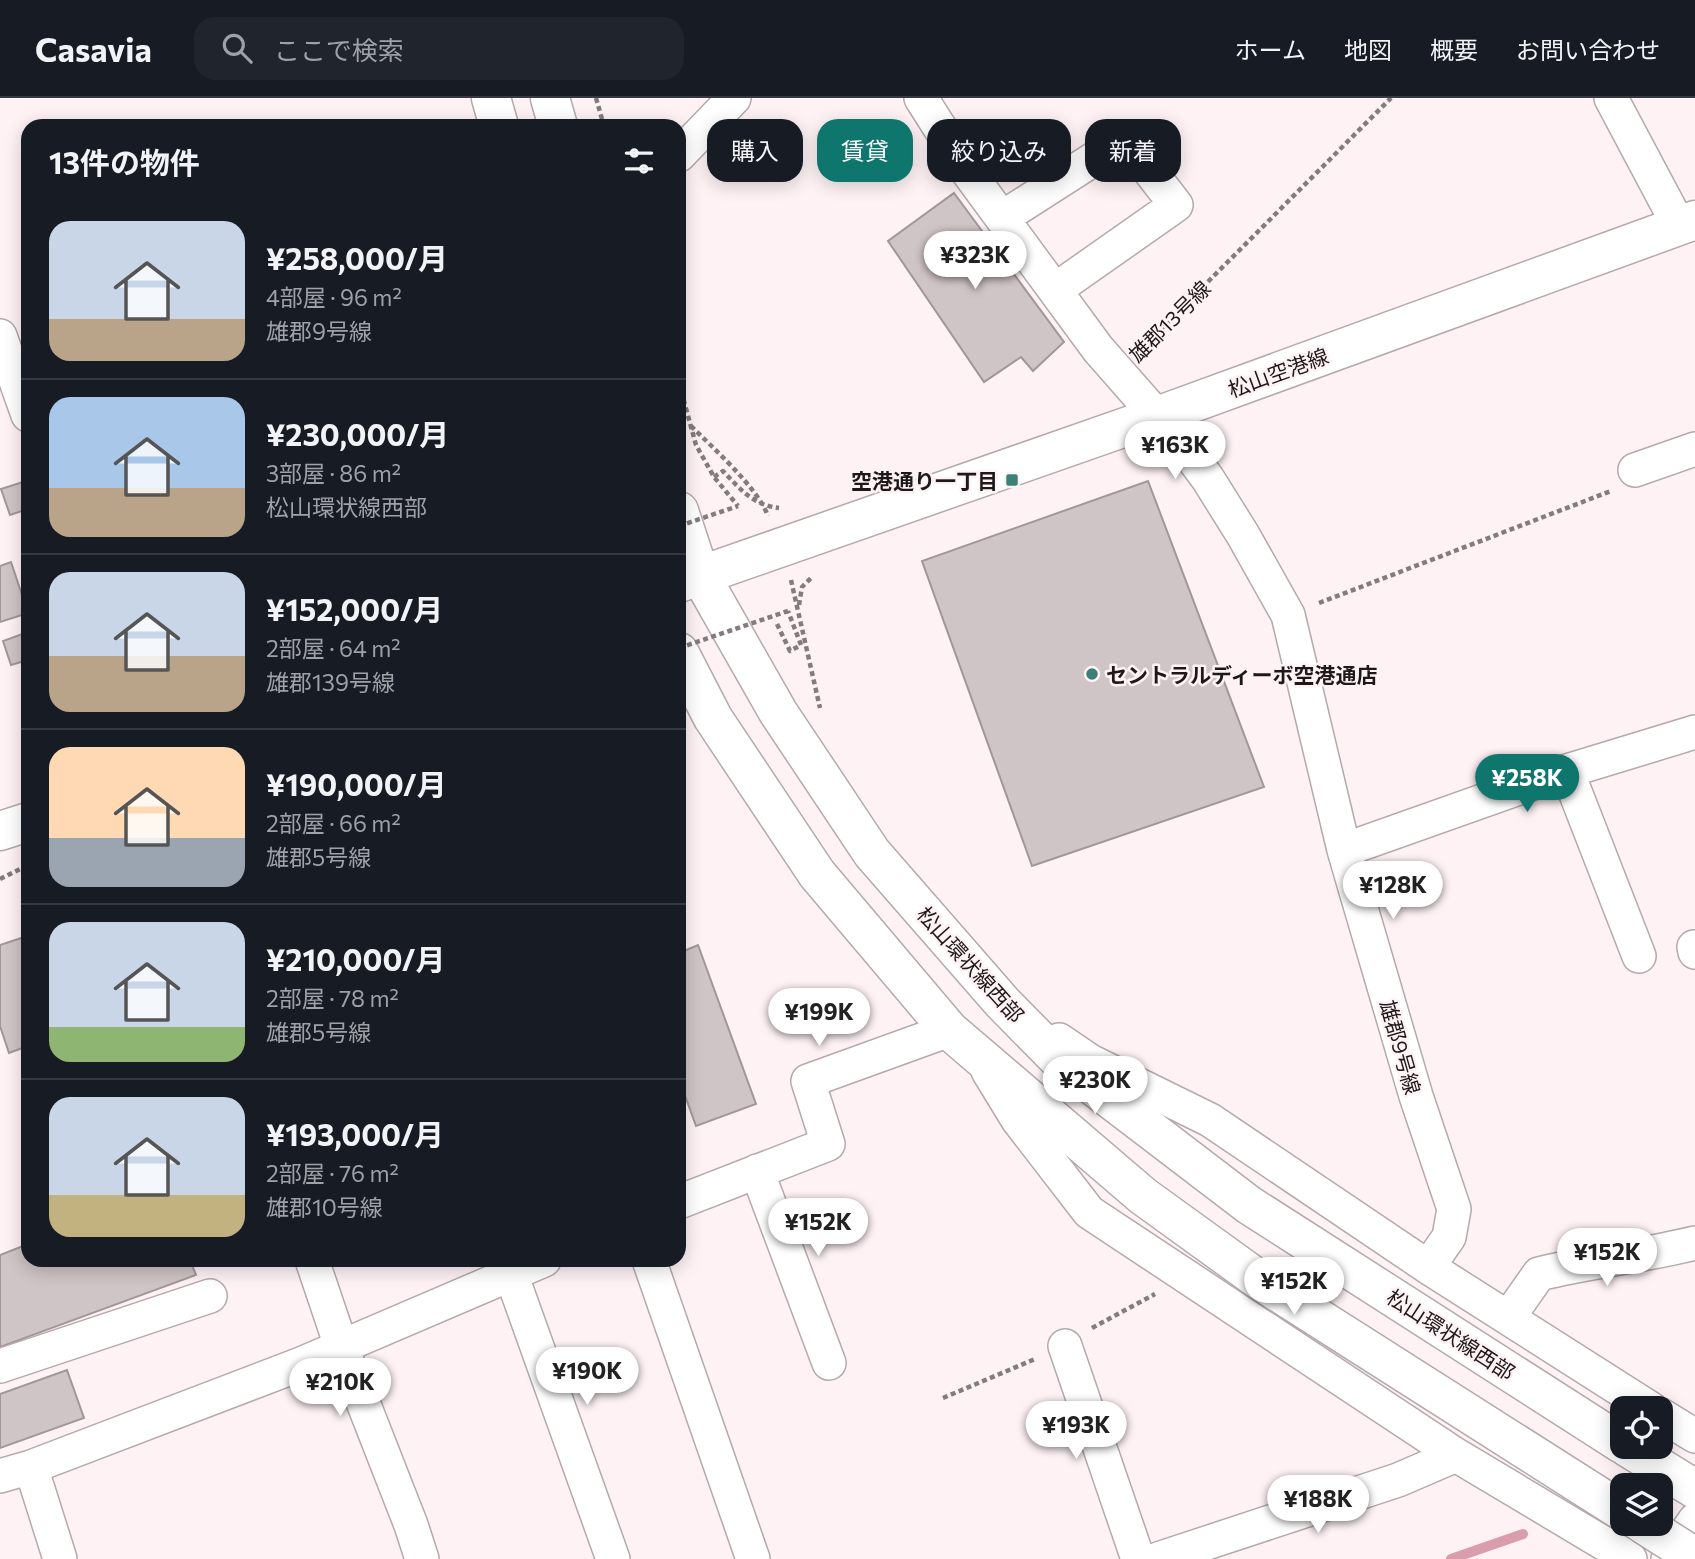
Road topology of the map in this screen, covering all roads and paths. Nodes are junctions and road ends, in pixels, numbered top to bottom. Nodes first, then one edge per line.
1 (491, 98) edge
2 (550, 98) edge
3 (596, 98) edge
4 (734, 98) edge
5 (921, 98) edge
6 (1391, 98) edge
7 (1611, 98) edge
8 (497, 119) edge
9 (556, 119) edge
10 (602, 119) edge
11 (686, 148) edge
12 (1002, 218) junction
13 (1687, 223) edge
14 (1055, 290) junction
15 (13, 354) edge
16 (1119, 371) junction
17 (21, 387) edge
18 (686, 408) edge
19 (1157, 416) junction
20 (691, 426) junction
21 (1695, 449) edge
22 (1635, 470) joint
23 (714, 477) junction
24 (748, 498) dead end
25 (686, 524) edge
26 (779, 548) junction
27 (686, 554) edge
28 (1262, 568) joint
29 (690, 579) edge
30 (1289, 615) junction
31 (777, 624) dead end
32 (686, 647) edge
33 (686, 664) edge
34 (822, 718) dead end
35 (1695, 732) edge
36 (1567, 771) junction
37 (21, 824) edge
38 (0, 831) edge
39 (1344, 850) junction
40 (21, 868) edge
41 (0, 879) edge
42 (1639, 956) dead end
43 (1002, 1002) junction
44 (963, 1041) junction
45 (757, 1171) junction
46 (686, 1199) edge
47 (1695, 1243) edge
48 (314, 1267) edge
49 (528, 1267) edge
50 (651, 1267) edge
51 (1428, 1267) junction
52 (511, 1274) junction
53 (211, 1296) dead end
54 (1508, 1318) junction
55 (341, 1346) junction
56 (1065, 1346) dead end
57 (829, 1363) dead end
58 (0, 1366) edge
59 (1631, 1396) edge
60 (1673, 1422) edge
61 (1610, 1436) edge
62 (1695, 1436) edge
63 (1456, 1455) junction
64 (1646, 1459) edge
65 (16, 1471) edge
66 (1695, 1489) edge
67 (1610, 1504) edge
68 (1695, 1520) edge
69 (1662, 1536) edge
70 (1695, 1557) edge
71 (60, 1559) edge
72 (422, 1559) edge
73 (613, 1559) edge
74 (752, 1559) edge
75 (1138, 1559) edge
76 (1157, 1559) edge
77 (1630, 1559) edge
78 (1668, 1559) edge

1 - 8 street
2 - 9 street
3 - 10 path
4 - 11 street
5 - 12 street
6 - 16 path, 雄郡13号線
7 - 13 street
12 - 14 street
12 - 14 street
13 - 19 street, 松山空港線
14 - 16 street
15 - 17 street
16 - 19 street, 雄郡13号線
18 - 20 path
19 - 26 street, 松山空港線
19 - 28 street, 雄郡13号線
20 - 23 path
20 - 26 path
21 - 22 street
22 - 30 path
23 - 24 path
23 - 25 path, bridge
26 - 29 street, 松山空港線
26 - 34 path
27 - 29 street
28 - 30 street, 雄郡9号線
29 - 43 street, 松山環状線西部
30 - 39 street, 雄郡9号線
31 - 32 path, bridge
33 - 44 street
35 - 36 street
36 - 39 street
36 - 42 street
37 - 38 street
39 - 51 street, 雄郡9号線
40 - 41 path
43 - 51 street
43 - 61 street, 松山環状線西部
44 - 45 street
44 - 63 street
44 - 67 street
45 - 46 street
45 - 57 street
47 - 54 street
48 - 55 street
49 - 52 street
50 - 74 street
51 - 54 street
52 - 55 street
52 - 73 street
53 - 58 street
54 - 59 street
55 - 65 street
55 - 72 street
56 - 75 street
60 - 62 street
63 - 76 street
63 - 77 street
64 - 66 street
65 - 71 street
68 - 78 street
69 - 70 street, bridge

